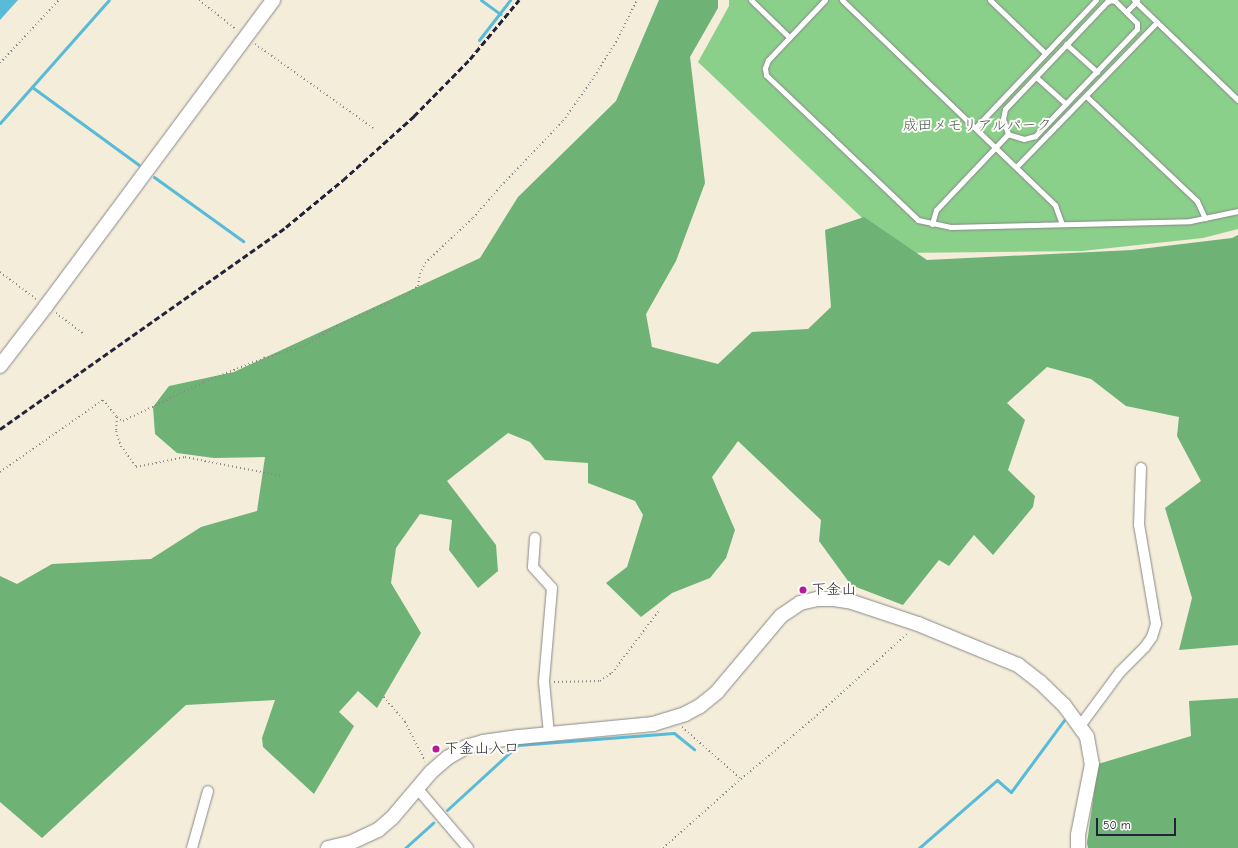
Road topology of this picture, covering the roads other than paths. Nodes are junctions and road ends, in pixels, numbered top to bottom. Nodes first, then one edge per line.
1 (273, 0) edge
2 (752, 0) edge
3 (825, 0) edge
4 (842, 0) edge
5 (990, 0) edge
6 (1096, 0) edge
7 (1136, 1) edge
8 (1126, 12) junction
9 (1157, 22) junction
10 (790, 37) junction
11 (1066, 44) junction
12 (1045, 53) junction
13 (1096, 72) junction
14 (1036, 77) junction
15 (1086, 96) junction
16 (1238, 100) edge
17 (1066, 104) junction
18 (975, 128) junction
19 (1008, 134) junction
20 (996, 147) junction
21 (1016, 167) junction
22 (1238, 211) edge
23 (1205, 218) junction
24 (932, 224) junction
25 (1062, 224) junction
26 (0, 366) edge
27 (1141, 468) dead end
28 (535, 538) dead end
29 (1080, 726) junction
30 (549, 734) junction
31 (416, 790) junction
32 (208, 791) dead end
33 (192, 848) edge
34 (328, 848) edge
35 (468, 848) edge
36 (1078, 848) edge

1 - 26 street
2 - 10 lane
3 - 10 lane
4 - 18 lane
5 - 12 lane
6 - 12 lane
7 - 8 lane
7 - 9 lane
8 - 11 lane
8 - 13 lane
9 - 15 lane
9 - 16 lane
10 - 24 lane
11 - 13 lane
11 - 14 lane
12 - 18 lane
13 - 17 lane
14 - 17 lane
14 - 19 lane
15 - 21 lane
15 - 23 lane
17 - 19 lane
18 - 20 lane
19 - 20 lane
20 - 21 lane
20 - 24 lane
21 - 25 lane
22 - 23 lane
23 - 25 lane
24 - 25 lane
27 - 29 street
28 - 30 street
29 - 30 street
29 - 36 street
30 - 31 street
31 - 34 street
31 - 35 street
32 - 33 street

